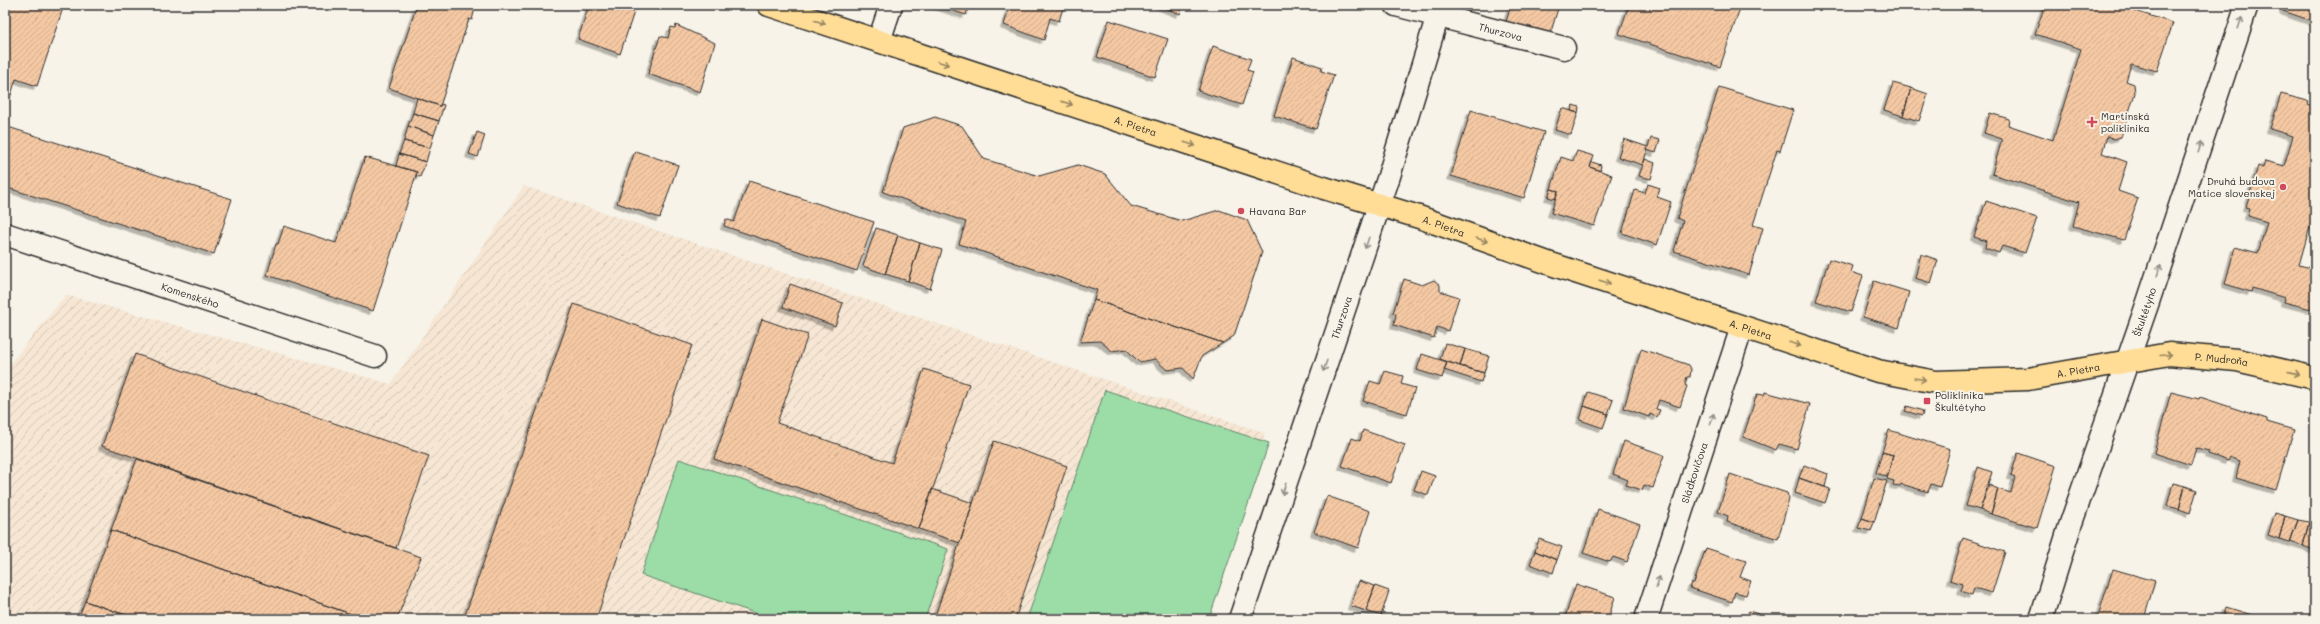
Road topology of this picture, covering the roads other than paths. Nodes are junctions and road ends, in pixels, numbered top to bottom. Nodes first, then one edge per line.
1 (770, 5) edge
2 (891, 5) edge
3 (1396, 5) edge
4 (2247, 5) edge
5 (1440, 10) edge
6 (879, 41) junction
7 (1564, 48) dead end
8 (1378, 205) junction
9 (5, 234) edge
10 (1742, 327) junction
11 (375, 356) dead end
12 (2127, 360) junction
13 (2315, 378) edge
14 (1240, 619) edge
15 (1646, 619) edge
16 (2040, 619) edge

1 -> 6 main road, A. Pietra
2 - 6 street
3 - 5 street, Thurzova
12 -> 4 street, Škultétyho
5 - 7 street, Thurzova
5 - 8 street, Thurzova
6 -> 8 main road, A. Pietra
8 -> 10 main road, A. Pietra
8 -> 14 street, Thurzova
9 - 11 street, Komenského
10 -> 12 main road, A. Pietra
15 -> 10 street, Sládkovičova
12 -> 13 main road, P. Mudroňa
12 - 16 street, Škultétyho

